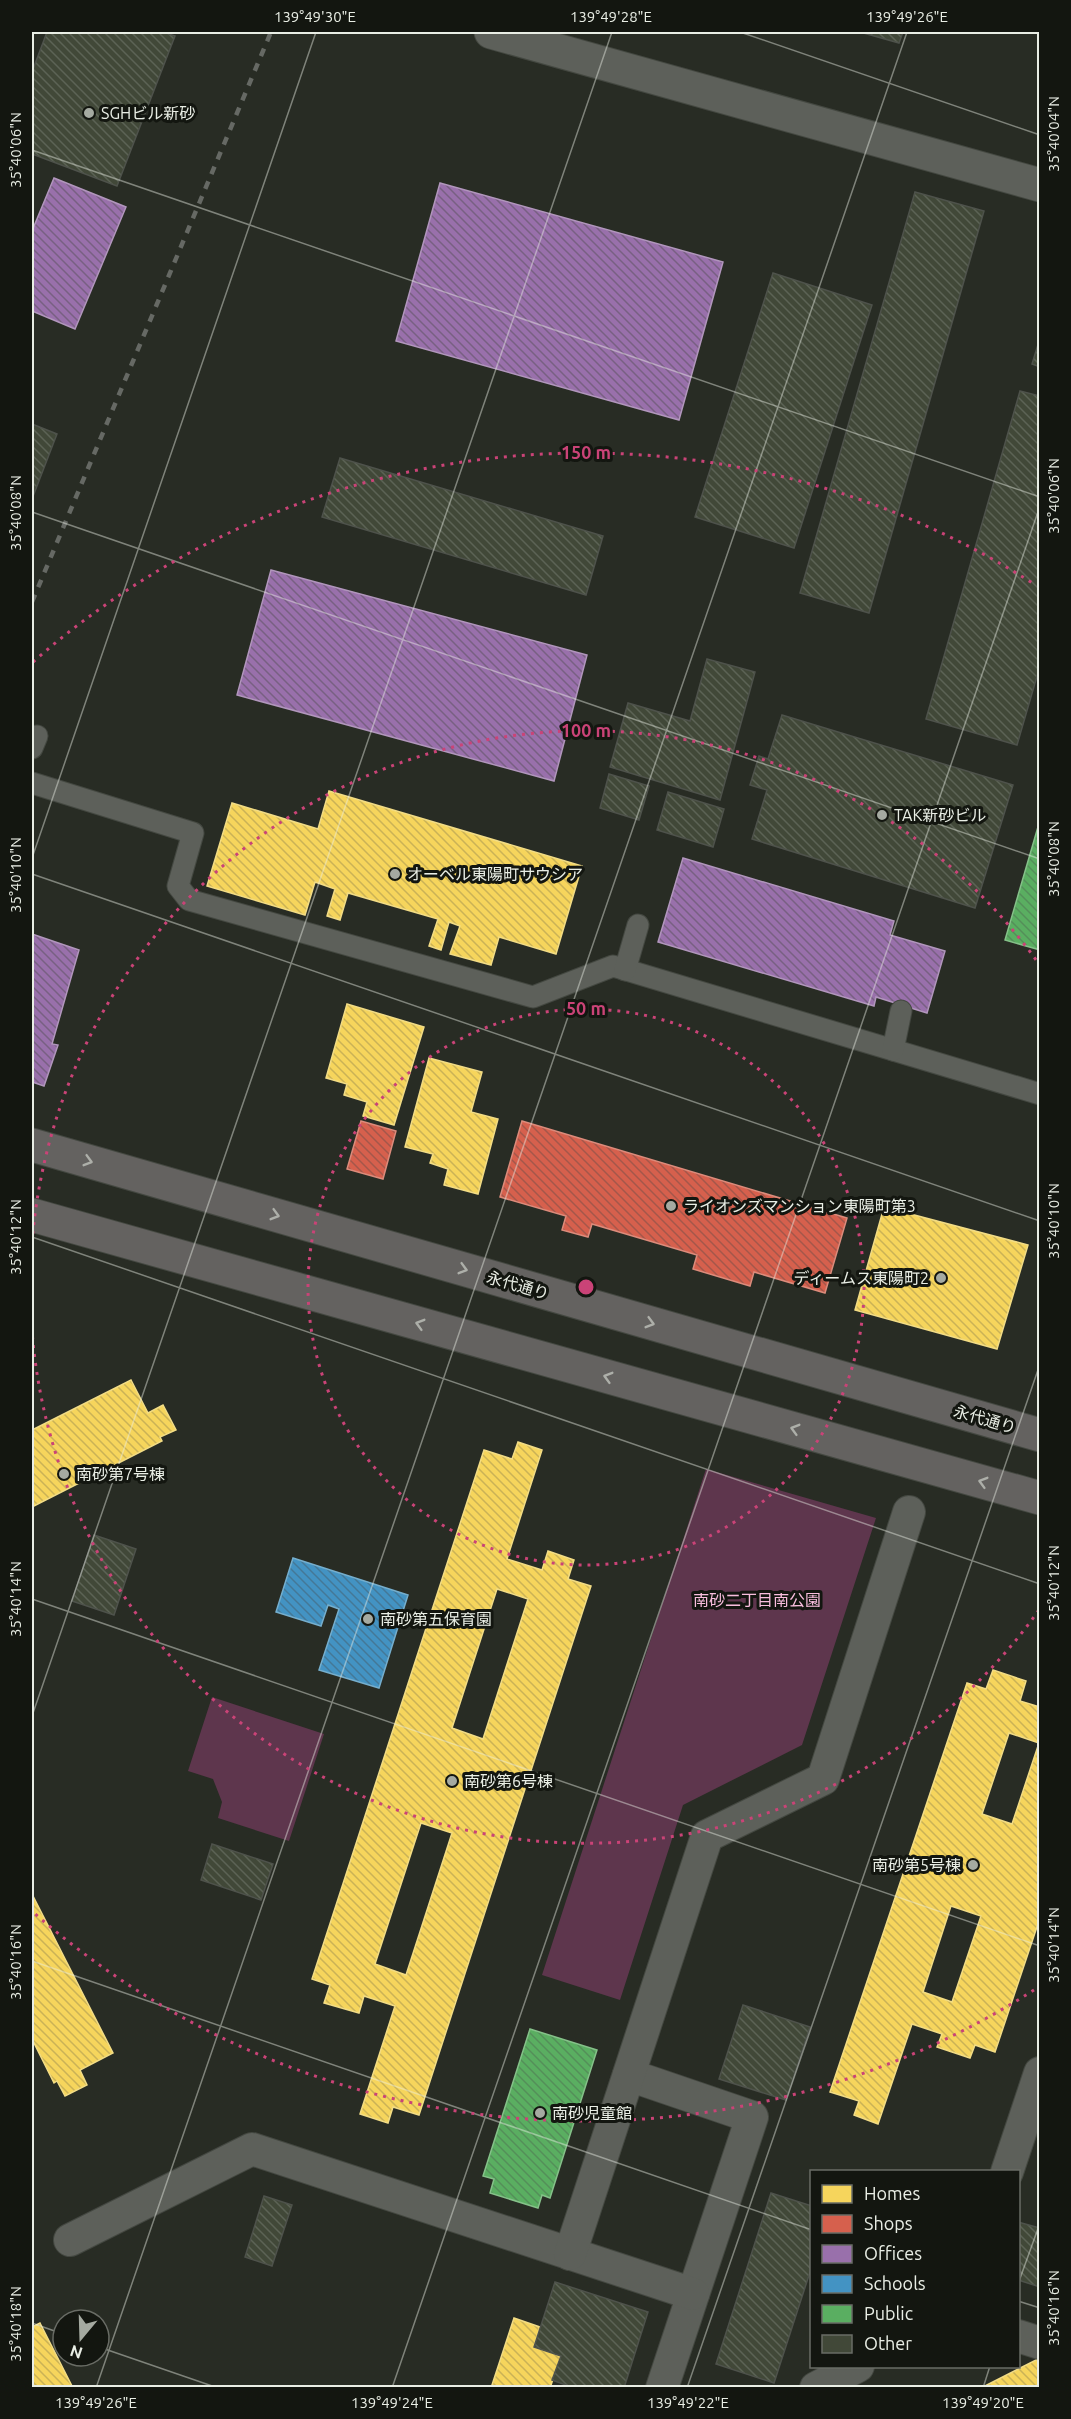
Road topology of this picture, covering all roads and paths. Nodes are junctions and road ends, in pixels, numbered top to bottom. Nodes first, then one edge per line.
1 (491, 32) edge
2 (1040, 185) edge
3 (32, 783) edge
4 (638, 925) dead end
5 (625, 970) junction
6 (902, 1011) dead end
7 (893, 1050) junction
8 (1040, 1094) edge
9 (32, 1145) edge
10 (32, 1215) edge
11 (1040, 1435) edge
12 (1040, 1498) edge
13 (909, 1512) dead end
14 (1040, 2073) edge
15 (629, 2075) junction
16 (1007, 2170) edge
17 (70, 2240) dead end
18 (570, 2254) junction
19 (693, 2295) junction
20 (1020, 2337) edge
21 (1040, 2343) edge
22 (856, 2368) edge
23 (662, 2388) edge
24 (816, 2388) edge

1 - 2 street
3 - 5 lane
4 - 5 lane
5 - 7 lane
6 - 7 lane
7 - 8 lane
9 -> 11 main road, 永代通り
12 -> 10 main road
13 - 15 street
14 - 16 street
15 - 18 street
15 - 19 street
17 - 18 street
18 - 19 street
19 - 23 street
20 - 21 street
22 - 24 street

